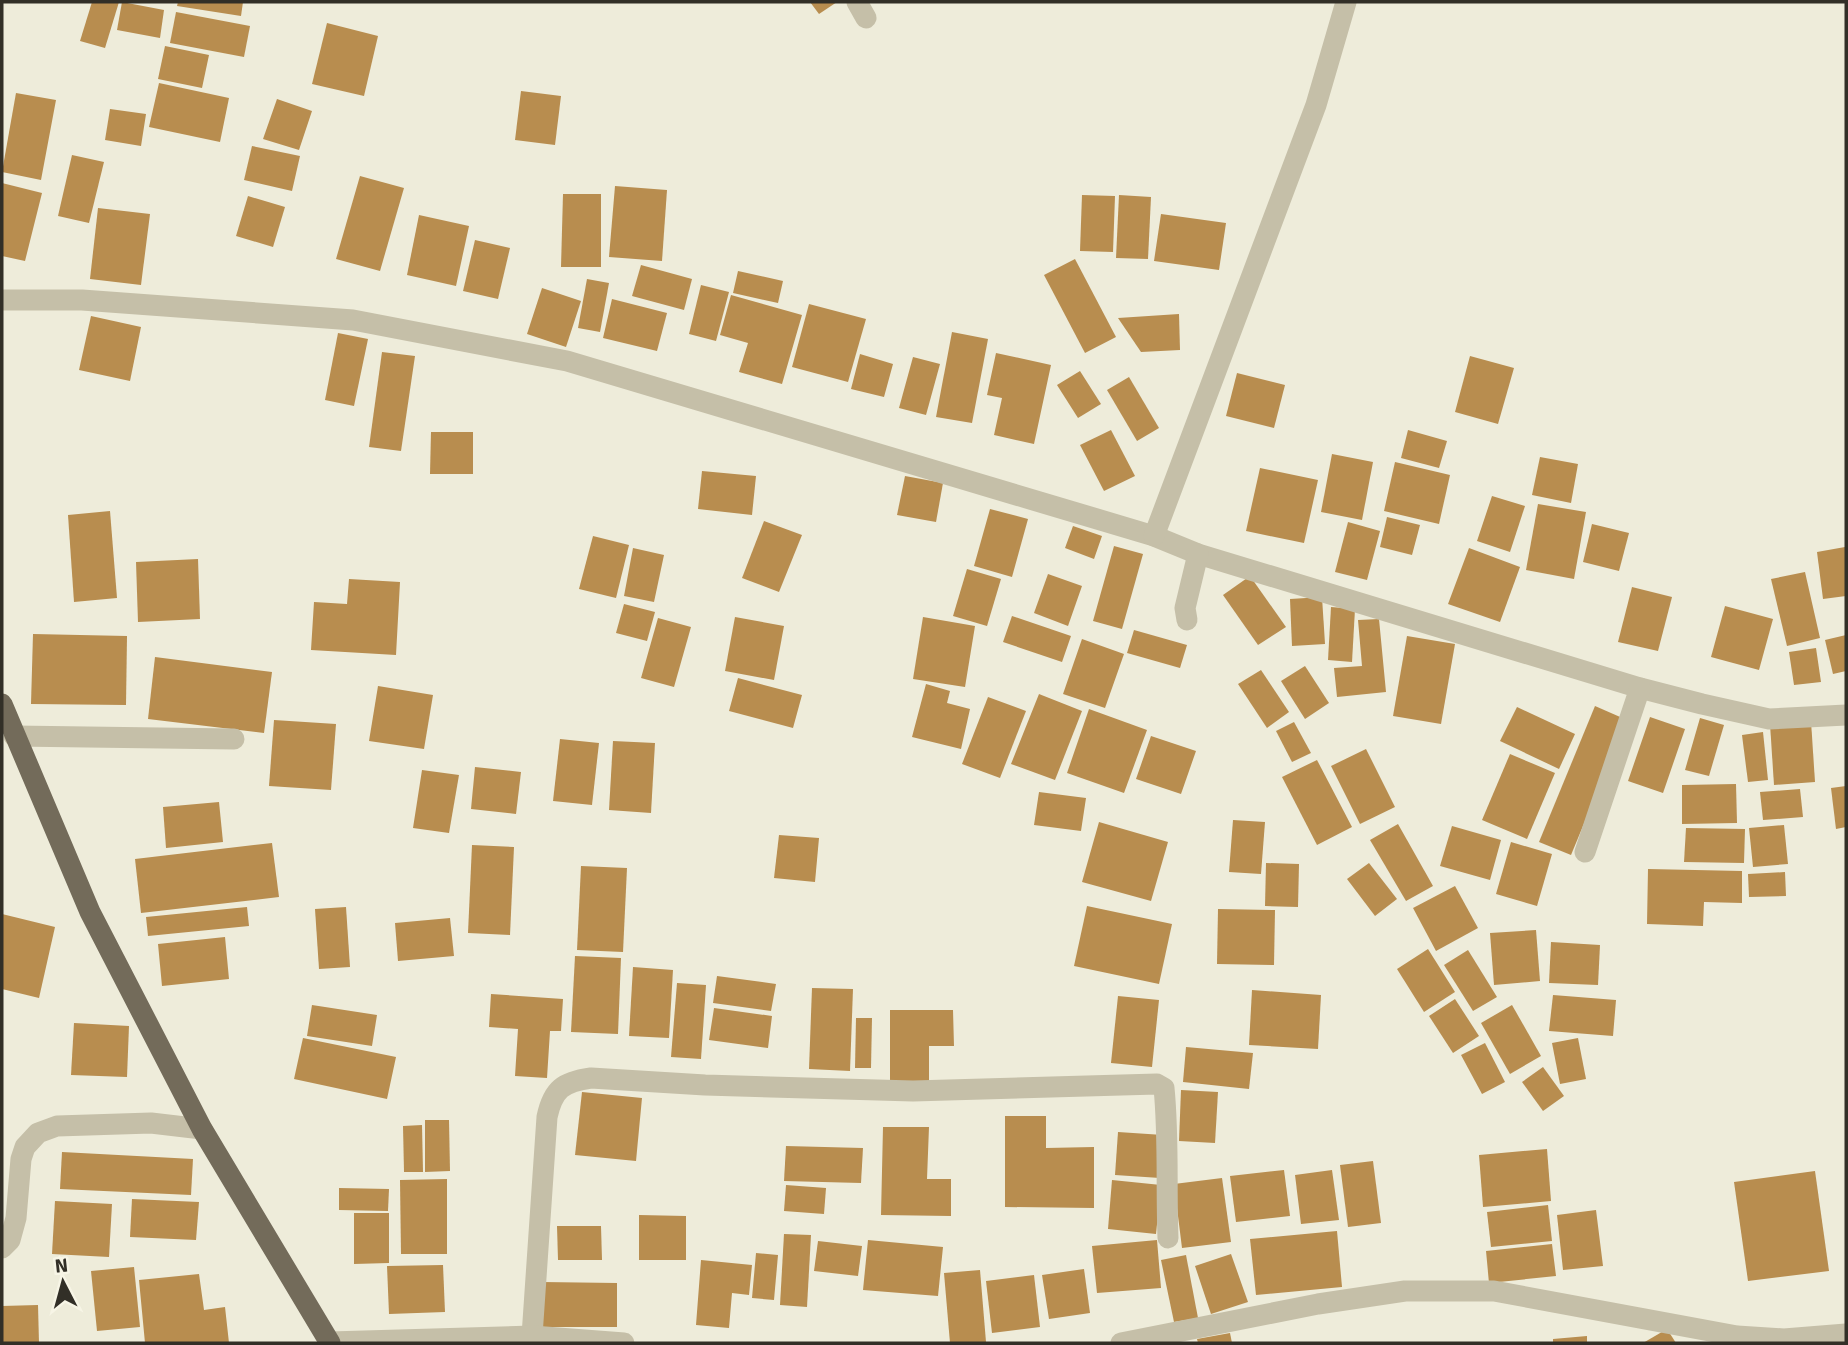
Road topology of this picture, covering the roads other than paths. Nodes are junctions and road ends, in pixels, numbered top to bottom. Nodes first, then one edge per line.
1 (1346, 2) edge
2 (2, 300) edge
3 (1154, 536) junction
4 (1198, 554) junction
5 (1186, 620) dead end
6 (1640, 688) junction
7 (2, 704) edge
8 (1846, 715) edge
9 (14, 736) junction
10 (234, 739) dead end
11 (1584, 852) dead end
12 (202, 1129) junction
13 (1168, 1238) dead end
14 (2, 1248) edge
15 (1846, 1334) edge
16 (532, 1336) junction
17 (330, 1343) edge
18 (624, 1343) edge
19 (1121, 1343) edge

1 - 3 street
2 - 3 street
3 - 4 street
4 - 5 street
4 - 6 street
6 - 8 street
6 - 11 street
7 - 9 main road
9 - 10 street
9 - 12 main road
12 - 14 street
12 - 17 main road
13 - 16 street
15 - 19 street
16 - 17 street
16 - 18 street

